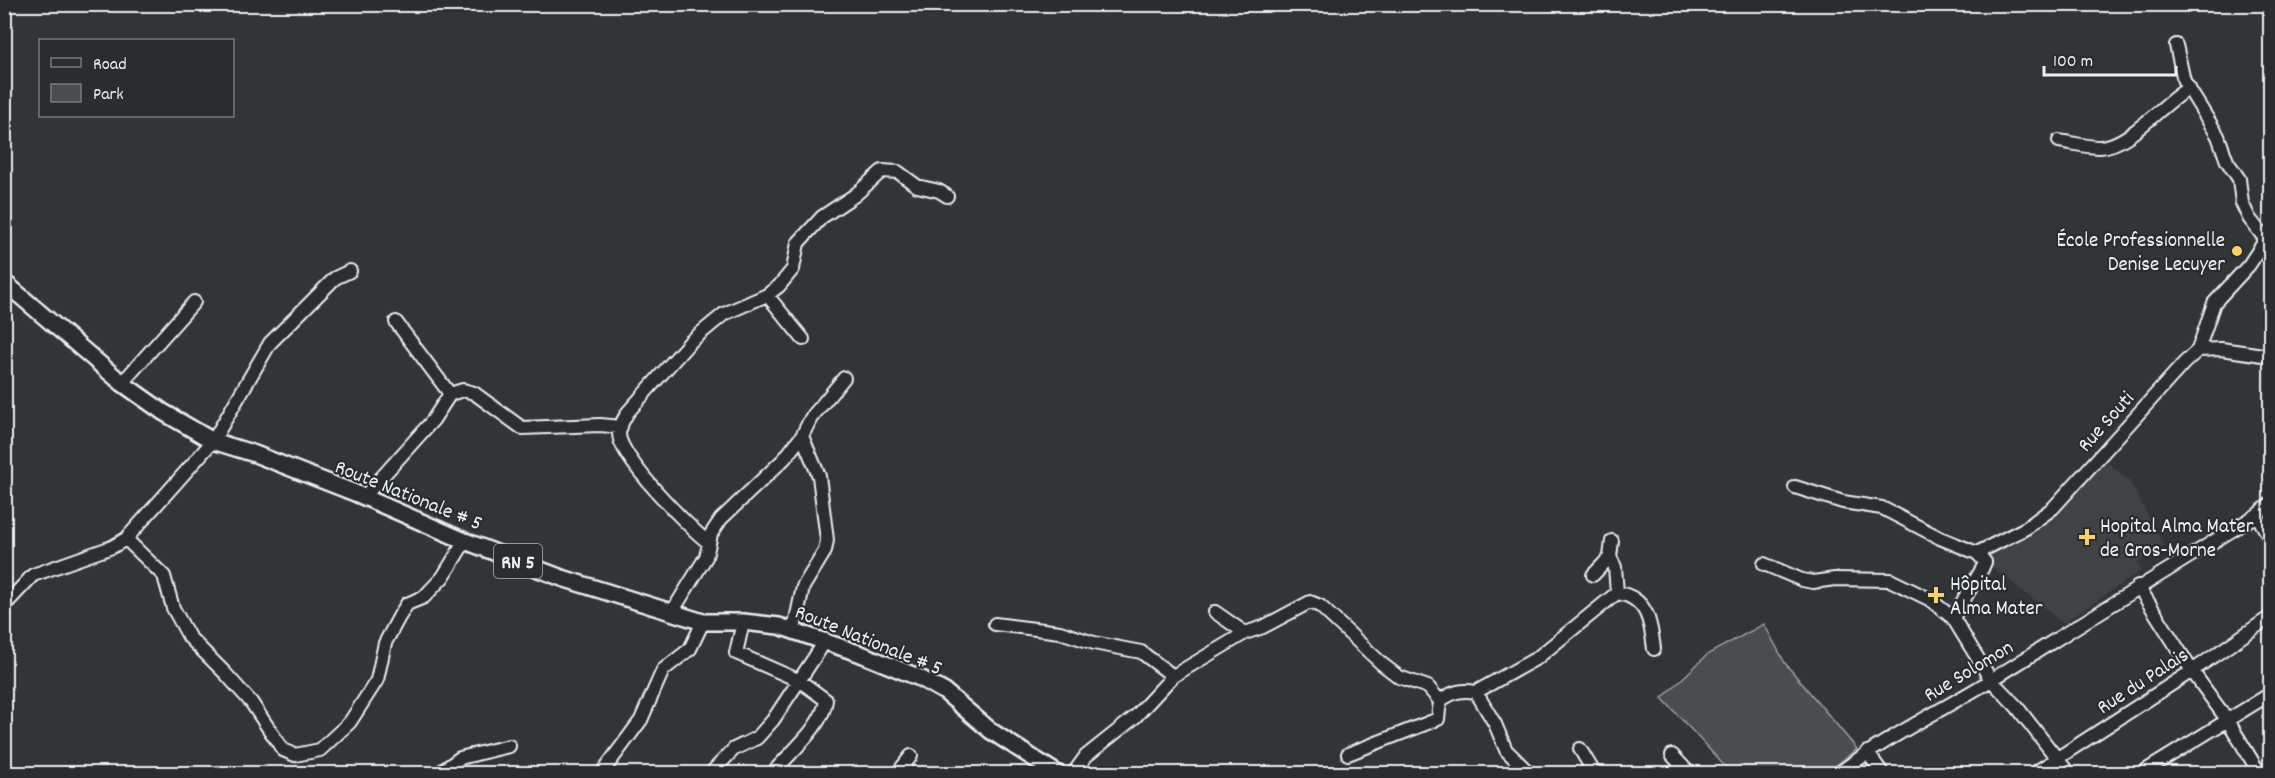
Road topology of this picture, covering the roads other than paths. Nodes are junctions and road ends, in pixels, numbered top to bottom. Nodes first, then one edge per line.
1 (2176, 45) dead end
2 (2189, 88) junction
3 (2059, 141) dead end
4 (947, 196) dead end
5 (2268, 236) edge
6 (350, 271) dead end
7 (4, 282) edge
8 (767, 295) junction
9 (194, 302) dead end
10 (396, 322) dead end
11 (803, 339) dead end
12 (2198, 350) junction
13 (2271, 356) edge
14 (844, 378) dead end
15 (122, 383) junction
16 (450, 394) junction
17 (621, 427) junction
18 (802, 436) junction
19 (213, 441) junction
20 (1795, 487) dead end
21 (364, 497) junction
22 (2271, 504) edge
23 (2257, 516) junction
24 (2271, 538) edge
25 (126, 539) junction
26 (465, 541) junction
27 (1612, 541) dead end
28 (709, 543) junction
29 (1977, 553) junction
30 (1610, 557) junction
31 (1764, 564) dead end
32 (1593, 575) dead end
33 (2138, 586) junction
34 (1617, 593) junction
35 (4, 606) edge
36 (672, 612) junction
37 (1215, 612) dead end
38 (2271, 617) edge
39 (1953, 618) junction
40 (703, 622) junction
41 (743, 622) junction
42 (995, 624) dead end
43 (794, 629) junction
44 (1245, 633) junction
45 (826, 640) junction
46 (1654, 649) dead end
47 (2192, 671) junction
48 (1173, 676) junction
49 (1991, 680) junction
50 (800, 681) junction
51 (1476, 692) junction
52 (2271, 694) edge
53 (1440, 701) junction
54 (2228, 721) junction
55 (508, 746) dead end
56 (1580, 749) dead end
57 (1866, 752) junction
58 (1348, 754) dead end
59 (1672, 755) dead end
60 (911, 756) dead end
61 (2058, 759) junction
62 (438, 774) edge
63 (601, 774) edge
64 (710, 774) edge
65 (772, 774) edge
66 (897, 774) edge
67 (1058, 774) edge
68 (1073, 774) edge
69 (1530, 774) edge
70 (1595, 774) edge
71 (1690, 774) edge
72 (1838, 774) edge
73 (1883, 774) edge
74 (2033, 774) edge
75 (2069, 774) edge
76 (2140, 774) edge
77 (2260, 774) edge

1 - 2 street
2 - 3 street
2 - 5 street
4 - 8 street
5 - 12 street
6 - 19 street
7 - 15 main road, Route Nationale # 5 / RN 5
8 - 11 street
8 - 17 street
9 - 15 street
10 - 16 street
12 - 13 street
12 - 29 street, Rue Souti
14 - 18 street
15 - 19 main road, Route Nationale # 5 / RN 5
16 - 17 street
16 - 21 street
17 - 28 street
18 - 28 street
18 - 43 street
19 - 21 main road, Route Nationale # 5 / RN 5
19 - 25 street
20 - 29 street
21 - 26 main road, Route Nationale # 5 / RN 5
22 - 23 street, Rue Solomon
23 - 24 street
23 - 33 street, Rue Solomon
25 - 26 street
25 - 35 street
26 - 36 main road, Route Nationale # 5 / RN 5
27 - 30 street
28 - 36 street
29 - 39 street
30 - 32 street
30 - 34 street
31 - 39 street
33 - 47 street
33 - 49 street, Rue Solomon
34 - 46 street
34 - 51 street
36 - 40 main road, Route Nationale # 5 / RN 5
37 - 44 street
38 - 47 street, Rue du Palais
39 - 49 street
40 - 41 main road, Route Nationale # 5 / RN 5
40 - 63 street
41 - 43 main road, Route Nationale # 5 / RN 5
41 - 50 street
42 - 48 street
43 - 45 main road, Route Nationale # 5 / RN 5
44 - 48 street
44 - 53 street
45 - 50 street
45 - 67 main road, Route Nationale # 5 / RN 5
47 - 54 street
47 - 61 street, Rue du Palais
48 - 68 street
49 - 57 street, Rue Solomon
49 - 61 street
50 - 64 street
50 - 65 street
51 - 53 street
51 - 69 street
52 - 54 street
53 - 58 street
54 - 76 street
54 - 77 street
55 - 62 street
56 - 70 street
57 - 72 street, Rue Solomon
57 - 73 street
59 - 71 street
60 - 66 street
61 - 74 street, Rue du Palais
61 - 75 street

